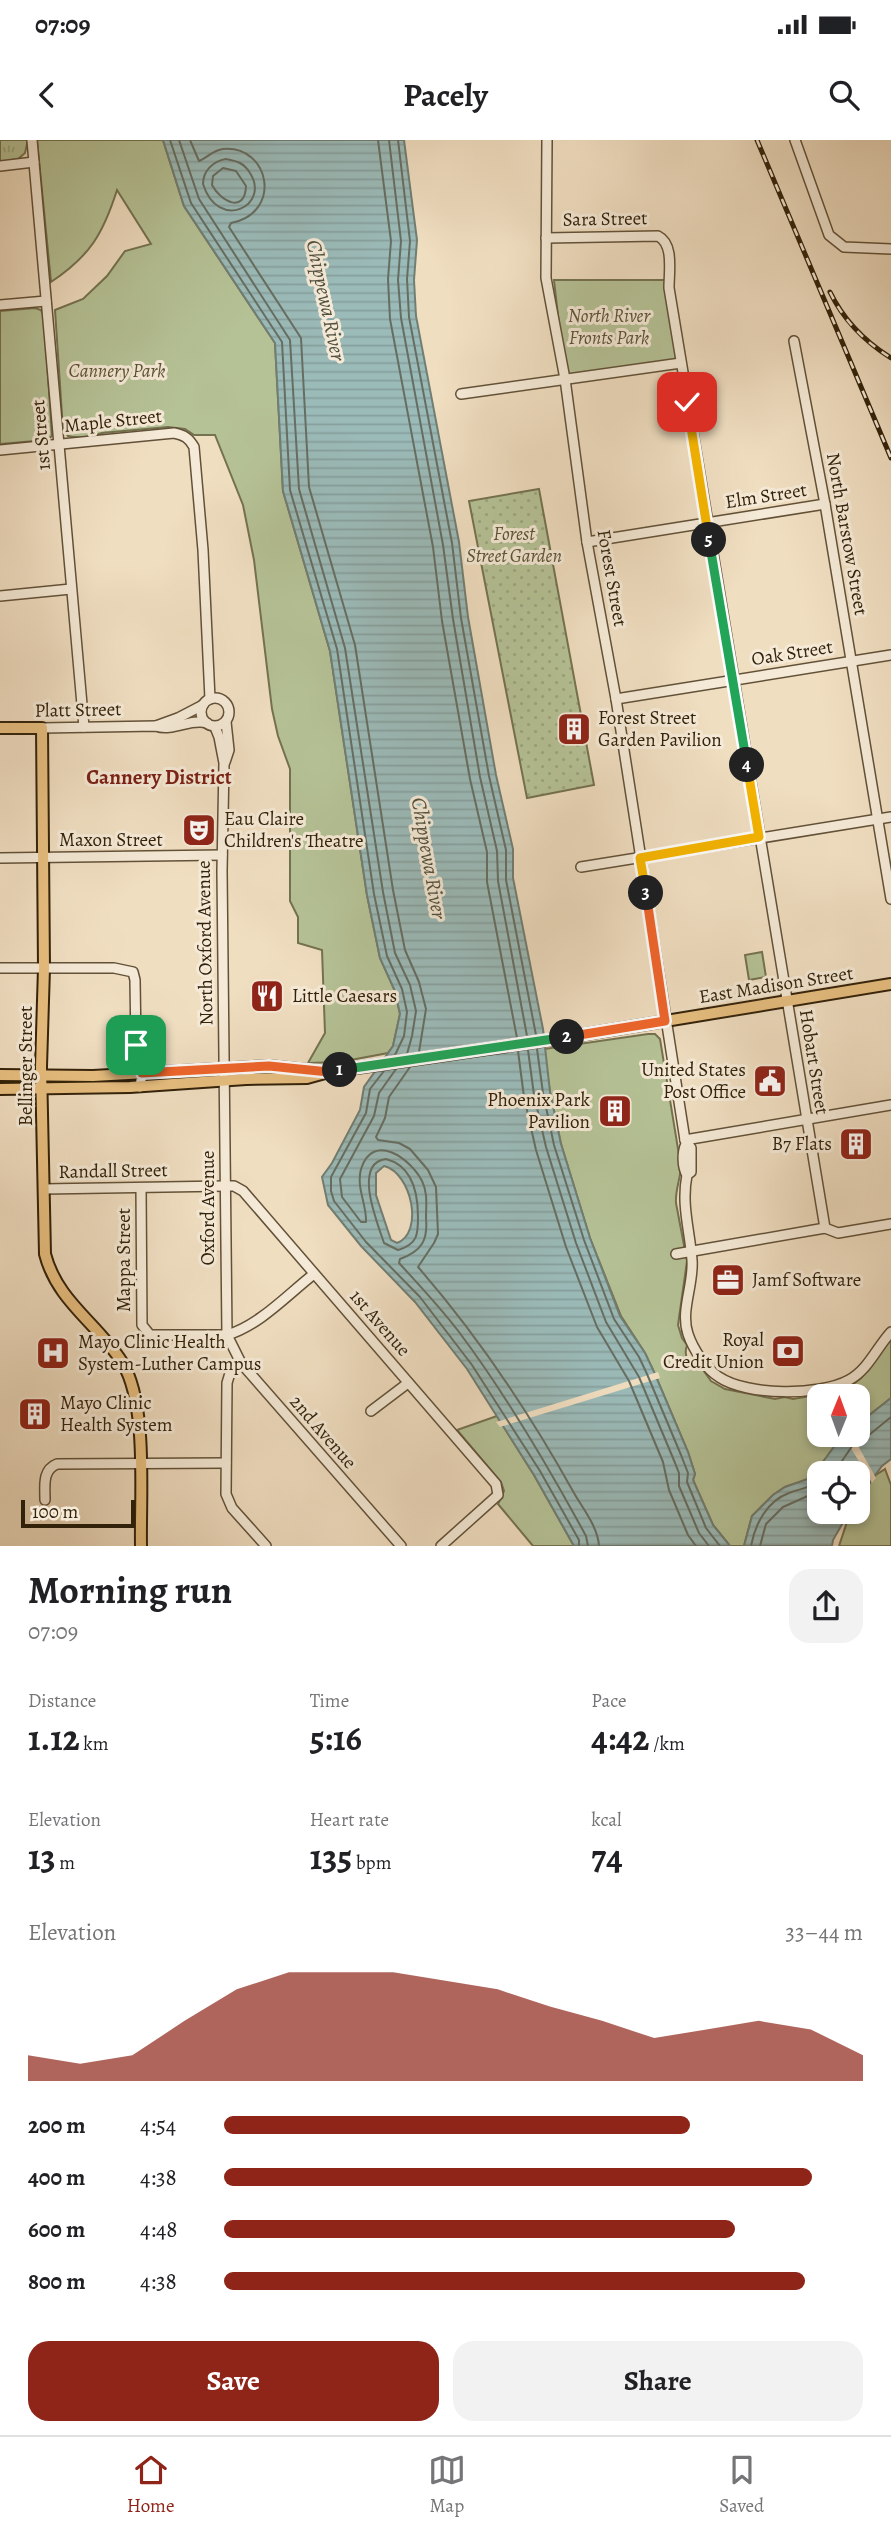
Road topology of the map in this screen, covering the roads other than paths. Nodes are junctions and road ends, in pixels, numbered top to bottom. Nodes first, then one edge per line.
1 (32, 140) edge
2 (547, 140) edge
3 (795, 140) edge
4 (34, 162) junction
5 (0, 166) edge
6 (546, 238) junction
7 (664, 239) joint
8 (891, 249) edge
9 (46, 301) junction
10 (0, 305) edge
11 (793, 341) dead end
12 (681, 363) junction
13 (565, 379) junction
14 (461, 394) dead end
15 (60, 444) junction
16 (0, 450) edge
17 (825, 504) junction
18 (706, 522) junction
19 (587, 542) junction
20 (71, 589) junction
21 (0, 596) edge
22 (891, 655) edge
23 (852, 662) junction
24 (210, 666) junction
25 (733, 681) junction
26 (221, 699) junction
27 (615, 699) junction
28 (206, 702) junction
29 (226, 722) junction
30 (211, 725) junction
31 (156, 726) junction
32 (84, 727) junction
33 (0, 728) edge
34 (43, 728) junction
35 (224, 763) junction
36 (891, 817) edge
37 (878, 818) junction
38 (759, 837) junction
39 (222, 855) junction
40 (0, 858) edge
41 (44, 858) junction
42 (640, 858) junction
43 (582, 867) dead end
44 (891, 899) edge
45 (0, 968) edge
46 (44, 968) junction
47 (891, 984) edge
48 (786, 1000) junction
49 (665, 1021) junction
50 (225, 1068) junction
51 (329, 1072) junction
52 (142, 1073) junction
53 (0, 1075) edge
54 (42, 1075) junction
55 (226, 1080) junction
56 (140, 1087) junction
57 (42, 1088) junction
58 (0, 1089) edge
59 (891, 1105) edge
60 (806, 1120) junction
61 (685, 1142) junction
62 (225, 1186) junction
63 (141, 1188) junction
64 (44, 1189) junction
65 (891, 1224) edge
66 (825, 1228) junction
67 (692, 1251) junction
68 (676, 1254) dead end
69 (314, 1274) junction
70 (891, 1332) edge
71 (227, 1335) junction
72 (241, 1363) junction
73 (408, 1382) junction
74 (371, 1411) dead end
75 (140, 1463) junction
76 (226, 1463) junction
77 (45, 1500) dead end
78 (141, 1546) edge
79 (267, 1546) edge
80 (401, 1546) edge
81 (441, 1546) edge

1 - 4 street, 1st Street
2 - 6 street, Forest Street
3 - 8 street
4 - 5 street
4 - 9 street, 1st Street
6 - 7 street, Sara Street
6 - 13 street, Forest Street
7 - 12 street, Hobart Street
9 - 10 street
9 - 15 street, 1st Street
11 - 17 street, North Barstow Street
12 - 13 street
12 - 18 street, Hobart Street
13 - 14 street
13 - 19 street, Forest Street
15 - 16 street, Maple Street
15 - 20 street, 1st Street
15 - 24 street, Maple Street
17 - 18 street, Elm Street
17 - 23 street, North Barstow Street
18 - 19 street, Elm Street
18 - 25 street, Hobart Street
19 - 27 street, Forest Street
20 - 21 street
20 - 32 street, 1st Street
22 - 23 street, Oak Street
23 - 25 street, Oak Street
23 - 37 street, North Barstow Street
24 - 26 street
24 - 28 street
25 - 27 street, Oak Street
25 - 38 street, Hobart Street
26 - 28 street
26 - 29 street
27 - 42 street, Forest Street
28 - 30 street
28 - 31 street, Platt Street
29 - 30 street
29 - 35 street, North Oxford Avenue
30 - 31 street, Platt Street
30 - 35 street, North Oxford Avenue
31 - 32 street, Platt Street
32 - 34 street, Platt Street
33 - 34 main road, Platt Street
34 - 41 main road, Bellinger Street
35 - 39 street, North Oxford Avenue
36 - 37 street
37 - 38 street
37 - 44 street, North Barstow Street
38 - 42 street
38 - 48 street, Hobart Street
39 - 41 street, Maxon Street
39 - 50 street, North Oxford Avenue
40 - 41 street, Maxon Street
41 - 46 main road, Bellinger Street
42 - 43 street
42 - 49 street, Forest Street
45 - 46 street
46 - 52 street
46 - 54 main road, Bellinger Street
47 - 48 main road, East Madison Street
48 - 49 main road, East Madison Street
48 - 60 street, Hobart Street
49 - 51 main road, East Madison Street
49 - 61 street, Forest Street
50 - 51 main road
50 - 52 main road
50 - 55 street, North Oxford Avenue
51 - 55 main road
52 - 54 main road
52 - 56 street
53 - 54 main road
54 - 57 main road, Bellinger Street
55 - 56 main road
55 - 62 street, Oxford Avenue
56 - 57 main road
57 - 58 main road
57 - 64 main road, Bellinger Street
59 - 60 street
60 - 61 street
60 - 66 street, Hobart Street
61 - 67 street, Forest Street
62 - 63 street, Randall Street
62 - 69 street, 1st Avenue
62 - 71 street, Oxford Avenue
63 - 64 street, Randall Street
63 - 71 street, Mappa Street
64 - 75 main road, Bellinger Street
65 - 66 street
66 - 67 street
67 - 68 street
67 - 70 street, Forest Street
69 - 71 street
69 - 73 street, 1st Avenue
71 - 72 street, 2nd Avenue
72 - 76 street
72 - 80 street, 2nd Avenue
73 - 74 street
73 - 81 street, 1st Avenue
75 - 76 street
75 - 77 street
75 - 78 main road, Bellinger Street
76 - 79 street

